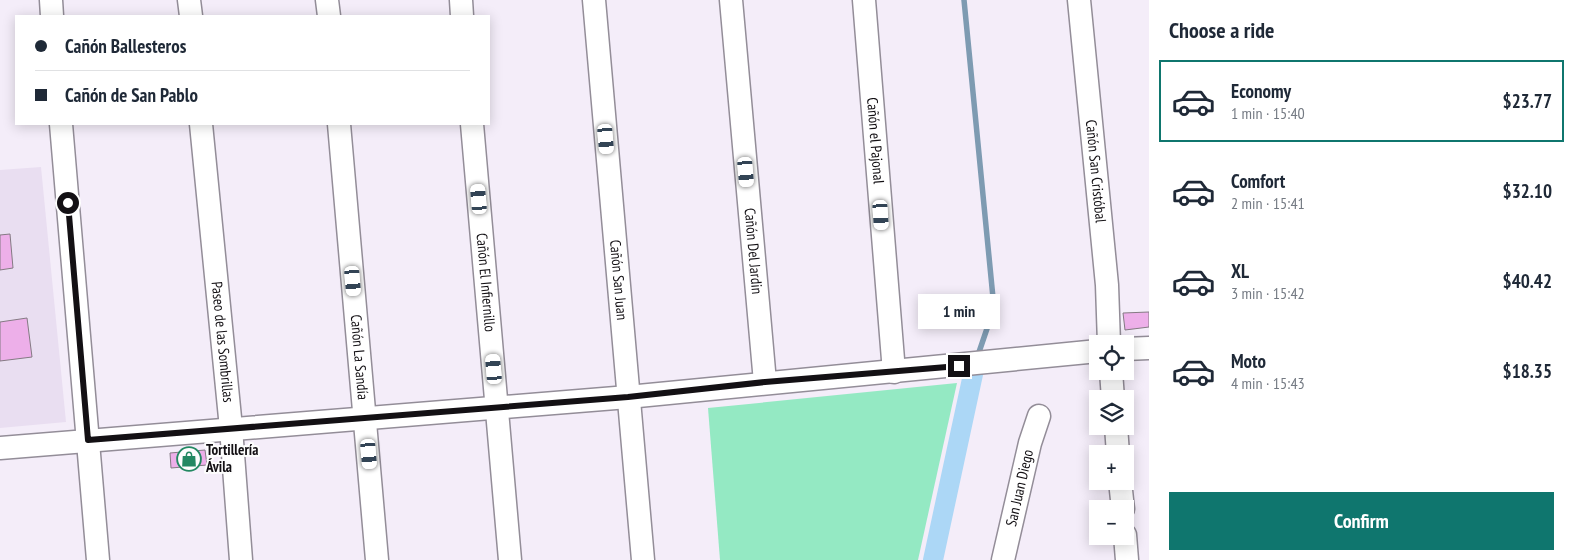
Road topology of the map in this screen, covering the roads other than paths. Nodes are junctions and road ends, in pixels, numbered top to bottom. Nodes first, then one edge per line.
1 (51, 0) edge
2 (189, 0) edge
3 (327, 0) edge
4 (461, 0) edge
5 (594, 0) edge
6 (731, 0) edge
7 (864, 0) edge
8 (1079, 0) edge
9 (52, 15) edge
10 (191, 15) edge
11 (329, 15) edge
12 (462, 15) edge
13 (61, 125) edge
14 (201, 125) edge
15 (339, 125) edge
16 (472, 125) edge
17 (1109, 335) edge
18 (1149, 348) edge
19 (1134, 349) edge
20 (1089, 352) edge
21 (894, 372) junction
22 (765, 382) junction
23 (628, 397) junction
24 (497, 407) junction
25 (1039, 416) dead end
26 (366, 418) junction
27 (231, 428) junction
28 (88, 440) junction
29 (0, 448) edge
30 (1126, 545) edge
31 (98, 560) edge
32 (240, 560) edge
33 (377, 560) edge
34 (510, 560) edge
35 (643, 560) edge
36 (1003, 560) edge
37 (1127, 560) edge

1 - 9 street
2 - 10 street
3 - 11 street
4 - 12 street
5 - 23 street, Cañón San Juan
6 - 22 street, Cañón Del Jardin
7 - 21 street, Cañón el Pajonal
8 - 17 street, Cañón San Cristóbal
13 - 28 street
14 - 27 street, Paseo de las Sombrillas
15 - 26 street, Cañón La Sandía
16 - 24 street, Cañón El Infiernillo
18 - 19 street
20 - 21 street
21 - 22 street
22 - 23 street
23 - 24 street
23 - 35 street, Cañón San Juan
24 - 26 street
24 - 34 street, Cañón El Infiernillo
25 - 36 street, San Juan Diego
26 - 27 street
26 - 33 street, Cañón La Sandía
27 - 28 street
27 - 32 street, Paseo de las Sombrillas
28 - 29 street
28 - 31 street
30 - 37 street

